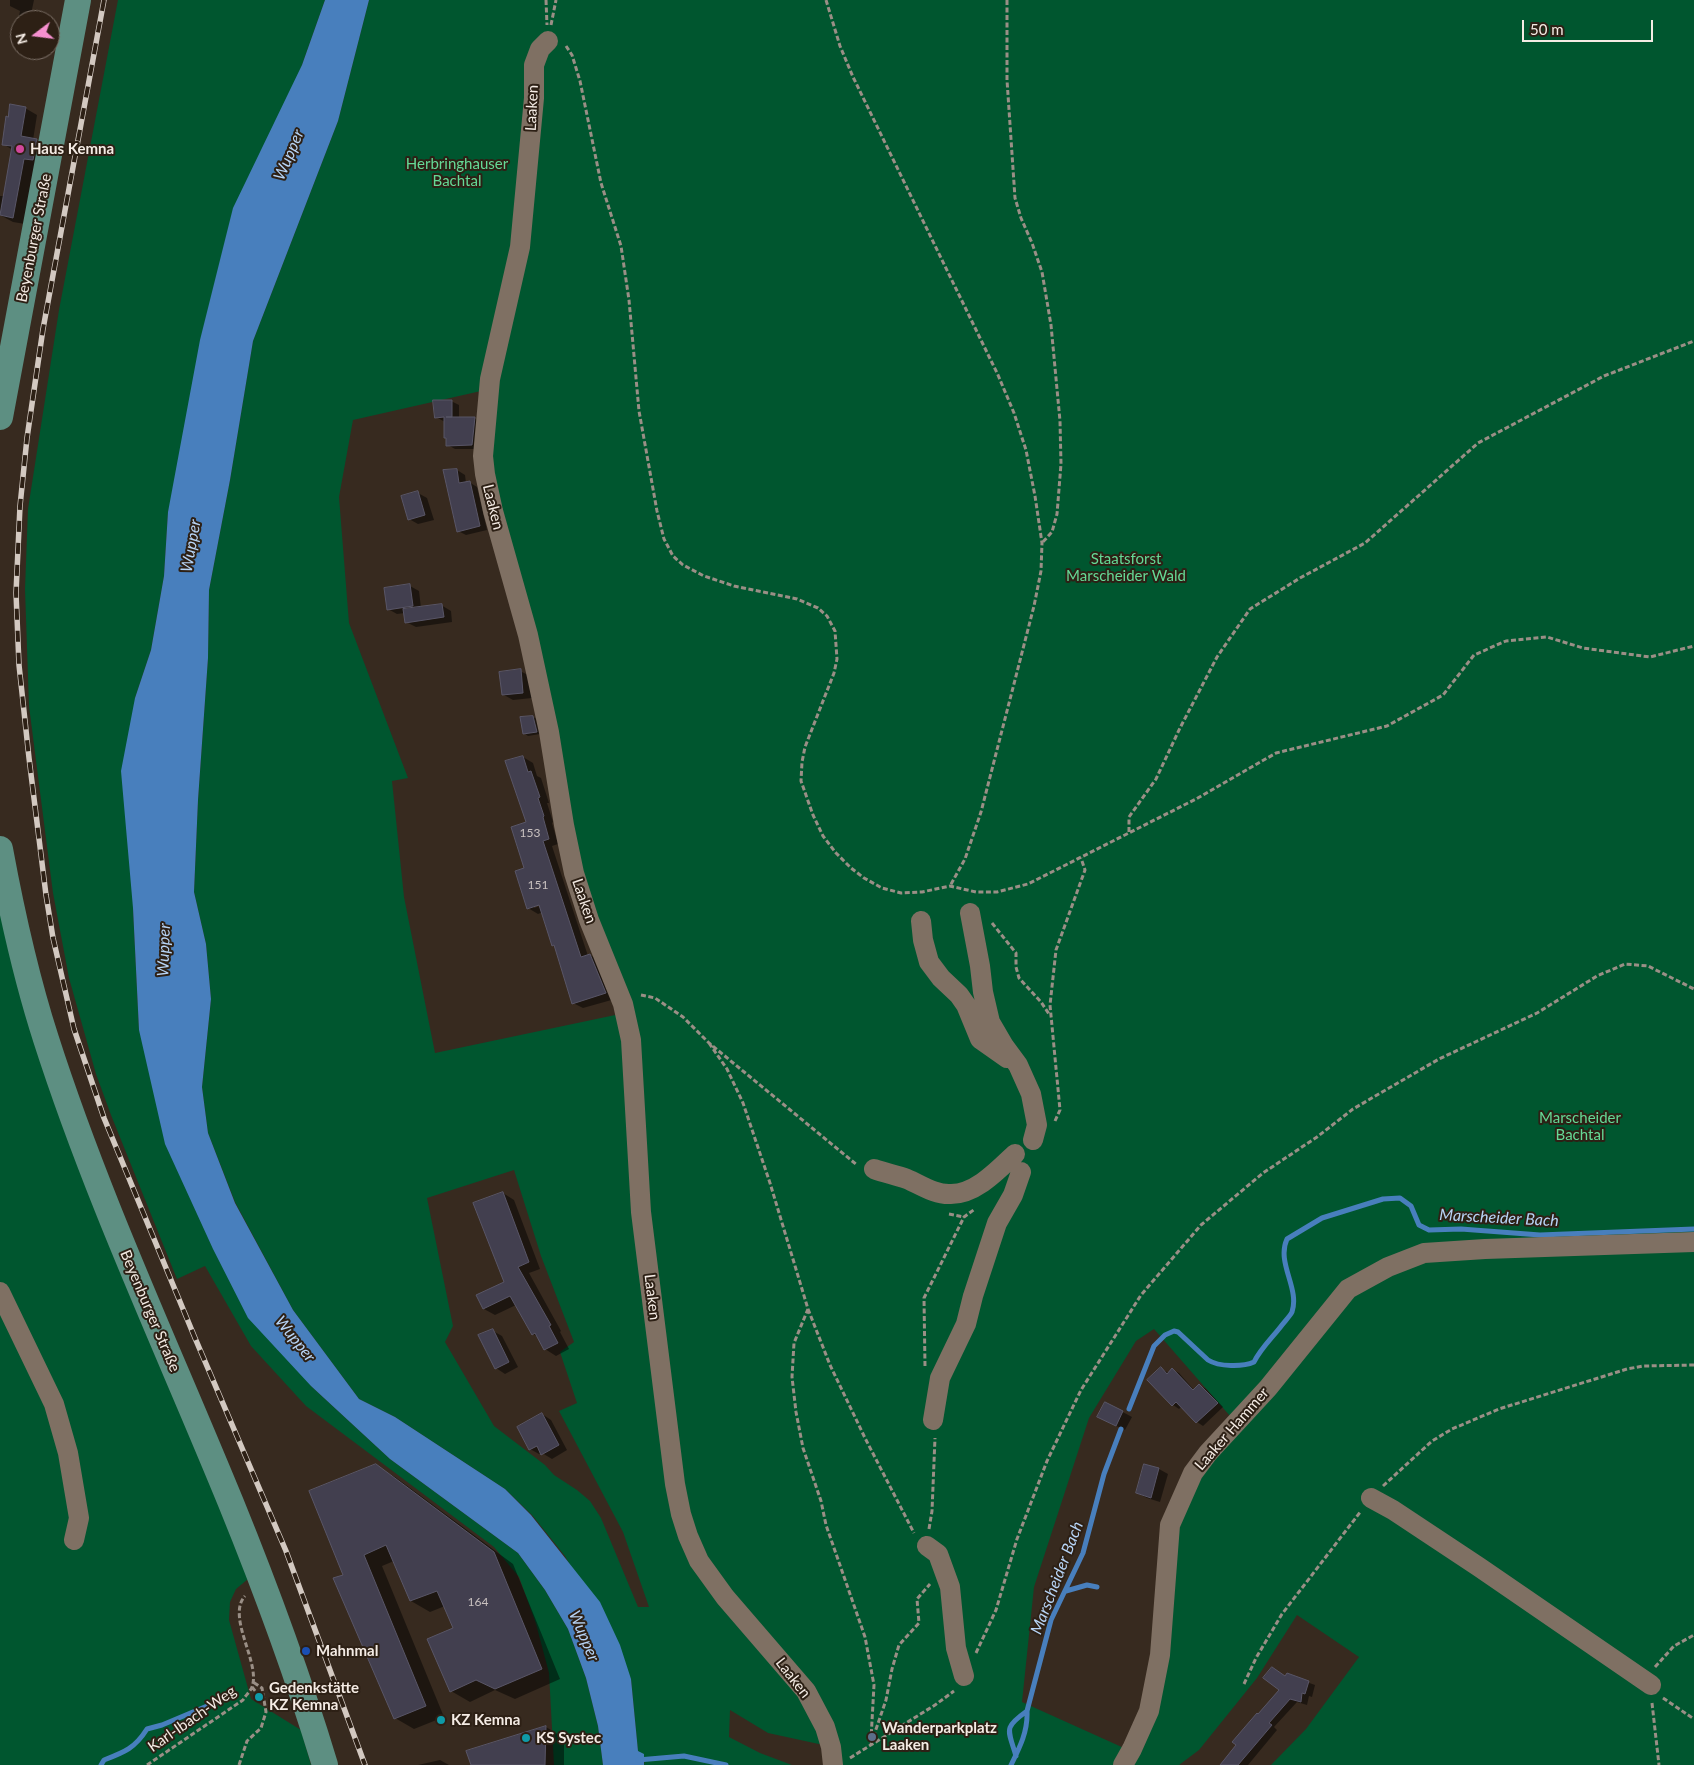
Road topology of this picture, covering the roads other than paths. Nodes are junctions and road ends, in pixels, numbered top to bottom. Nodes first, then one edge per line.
1 (78, 0) edge
2 (548, 41) road end
3 (0, 417) edge
4 (0, 850) edge
5 (978, 910) road end
6 (921, 922) dead end
7 (1018, 1065) junction
8 (1033, 1140) dead end
9 (866, 1168) road end
10 (1694, 1242) edge
11 (0, 1292) edge
12 (933, 1420) dead end
13 (1371, 1498) road end
14 (74, 1540) dead end
15 (927, 1546) road end
16 (964, 1676) road end
17 (1655, 1690) road end
18 (1128, 1757) edge
19 (840, 1762) edge
20 (325, 1765) edge

1 - 3 main road, Beyenburger Straße
2 - 19 street, Laaken
4 - 20 main road, Beyenburger Straße
5 - 7 street
6 - 7 street
7 - 8 street
9 - 12 street
10 - 18 street, Laaker Hammer
11 - 14 street
13 - 17 street
15 - 16 street

